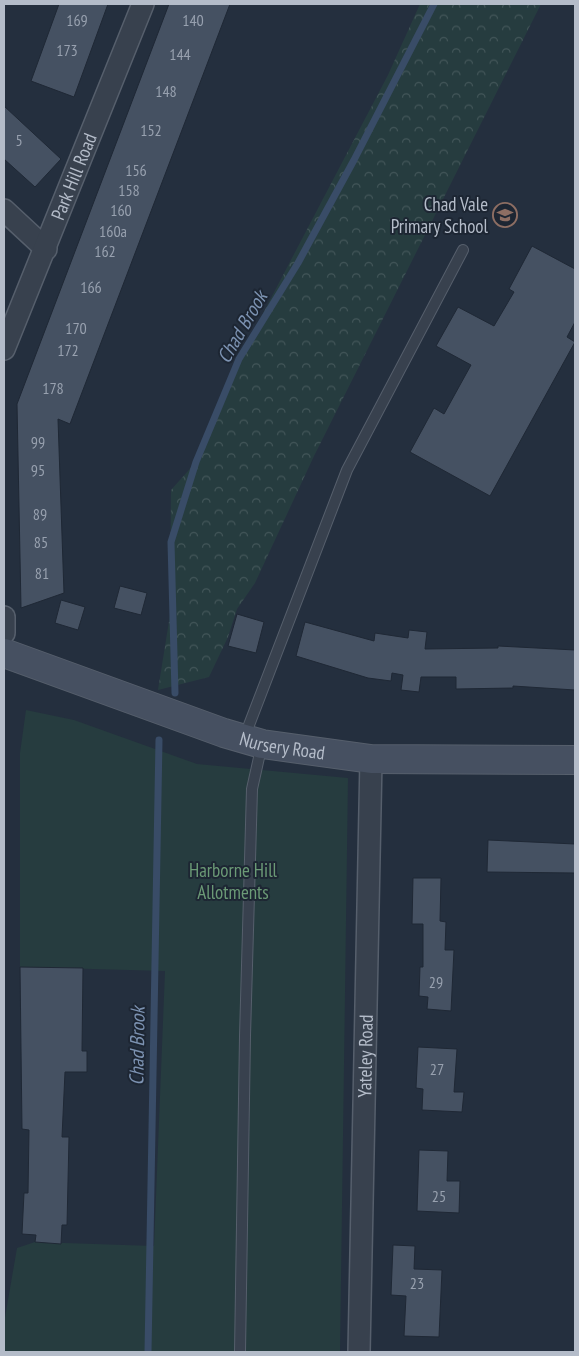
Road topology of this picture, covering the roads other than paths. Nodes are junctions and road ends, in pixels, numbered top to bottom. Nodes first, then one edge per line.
1 (143, 4) edge
2 (4, 210) edge
3 (46, 249) junction
4 (463, 250) dead end
5 (4, 349) edge
6 (4, 617) edge
7 (4, 633) edge
8 (4, 652) edge
9 (253, 742) junction
10 (370, 759) junction
11 (575, 760) edge
12 (240, 1352) edge
13 (359, 1352) edge

1 - 3 street, Park Hill Road
2 - 3 street
3 - 5 street, Park Hill Road
4 - 9 lane
6 - 7 street
8 - 9 main road, Nursery Road
9 - 10 main road, Nursery Road
9 - 12 lane
10 - 11 main road, Nursery Road
10 - 13 street, Yateley Road

